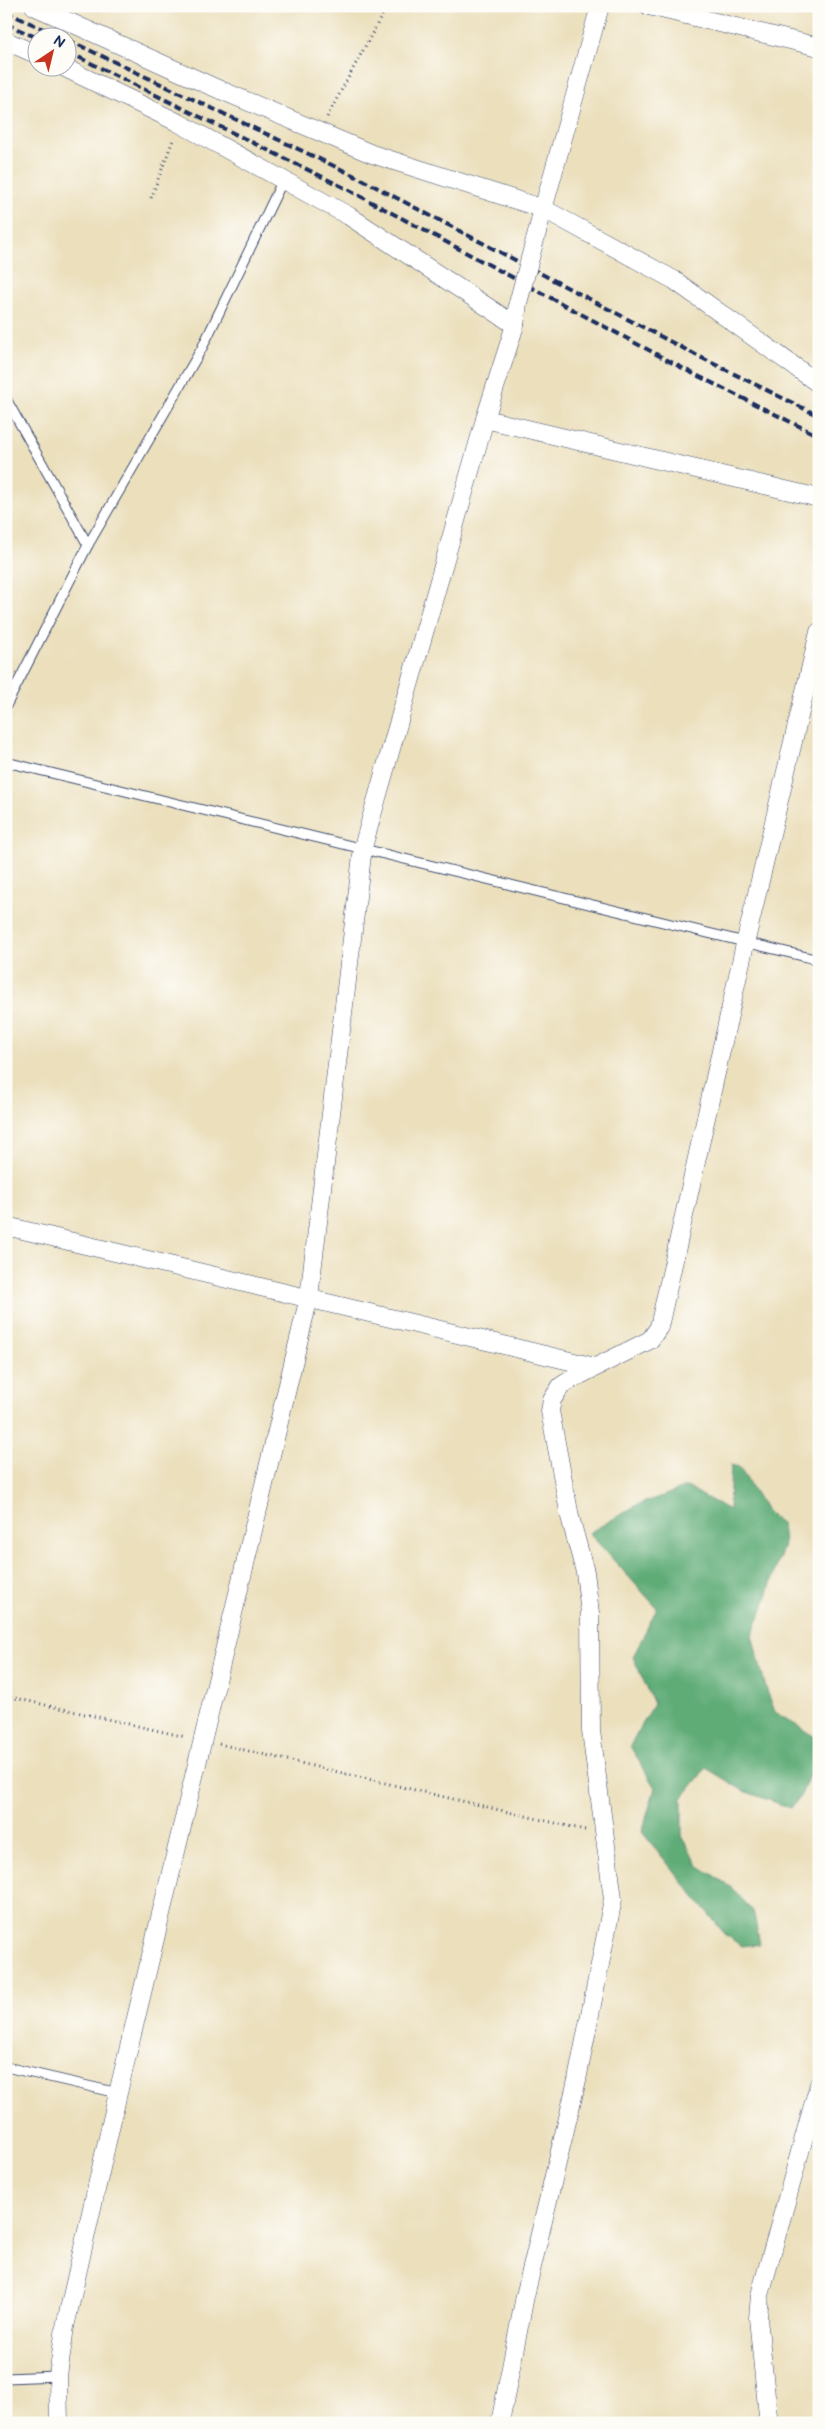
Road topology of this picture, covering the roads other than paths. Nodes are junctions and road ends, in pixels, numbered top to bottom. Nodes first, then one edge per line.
1 (34, 6) edge
2 (600, 6) edge
3 (649, 6) edge
4 (6, 41) edge
5 (819, 47) edge
6 (28, 51) edge
7 (78, 74) edge
8 (283, 180) junction
9 (542, 215) junction
10 (515, 326) junction
11 (819, 384) edge
12 (6, 399) edge
13 (485, 419) junction
14 (819, 498) edge
15 (88, 545) junction
16 (819, 632) edge
17 (6, 706) edge
18 (6, 762) edge
19 (363, 848) junction
20 (745, 944) junction
21 (819, 960) edge
22 (6, 1226) edge
23 (309, 1297) junction
24 (595, 1367) junction
25 (6, 2067) edge
26 (819, 2084) edge
27 (118, 2093) junction
28 (58, 2376) junction
29 (6, 2378) edge
30 (768, 2416) dead end
31 (501, 2420) edge
32 (59, 2423) edge

1 - 9 street
2 - 9 street
3 - 5 street
4 - 6 street
7 - 8 street
8 - 10 street
8 - 15 lane
9 - 10 street, bridge
9 - 11 street
10 - 13 street
12 - 15 lane
13 - 14 street
13 - 19 street
15 - 17 lane
16 - 20 street
18 - 19 lane
19 - 20 lane
19 - 23 street
20 - 21 lane
20 - 24 street
22 - 23 street
23 - 24 street
23 - 27 street
24 - 31 street
25 - 27 lane
26 - 30 street
27 - 28 street
28 - 29 lane
28 - 32 street

